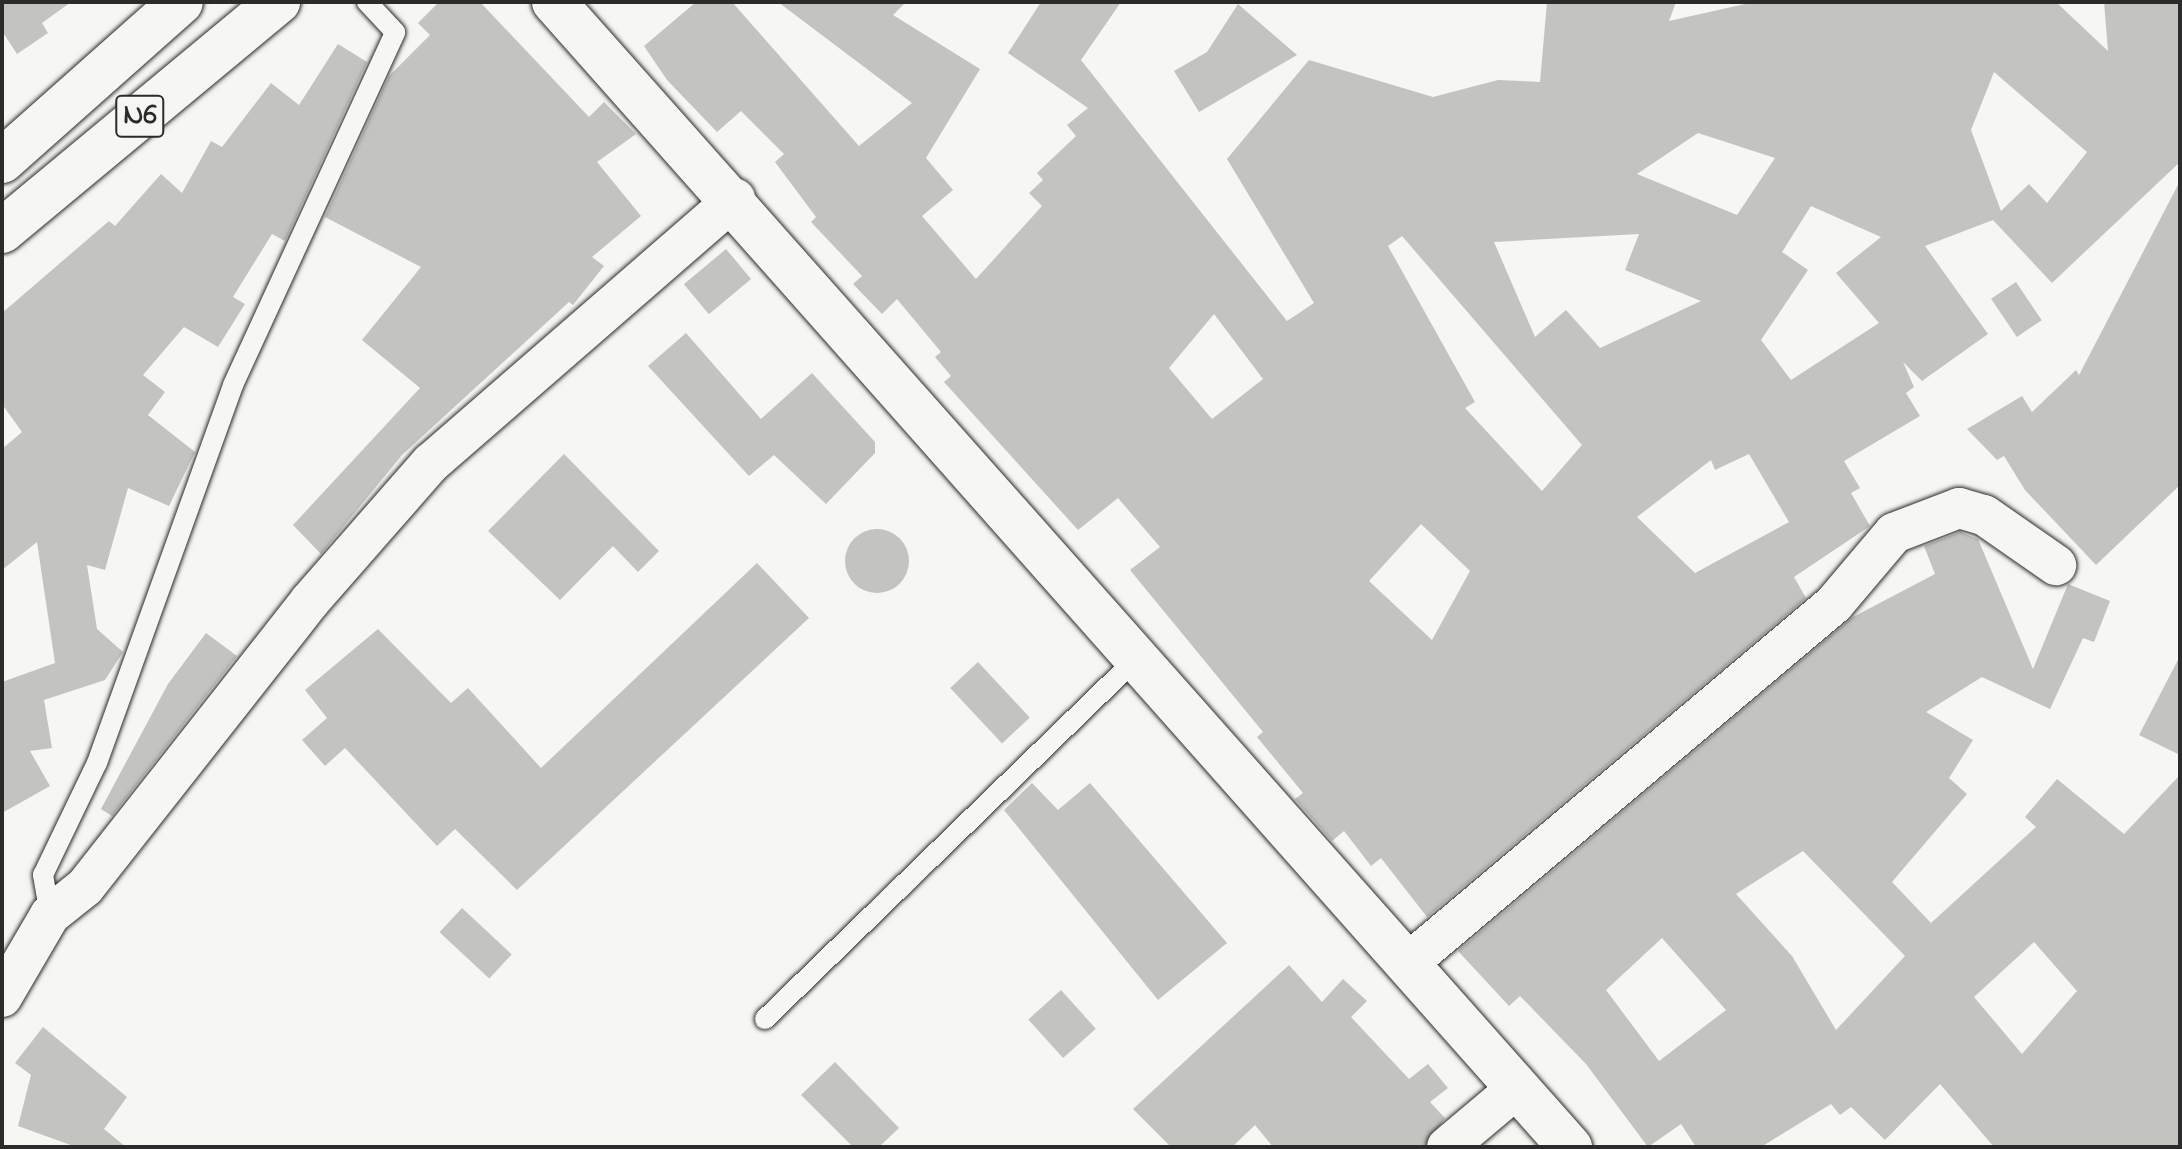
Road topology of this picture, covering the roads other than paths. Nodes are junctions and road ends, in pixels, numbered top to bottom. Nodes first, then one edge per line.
1 (181, 2) edge
2 (278, 2) edge
3 (367, 2) edge
4 (554, 2) edge
5 (2, 161) edge
6 (735, 199) junction
7 (2, 231) edge
8 (2056, 565) dead end
9 (1135, 660) junction
10 (50, 915) junction
11 (1407, 964) junction
12 (2, 997) edge
13 (765, 1019) dead end
14 (1517, 1088) junction
15 (1447, 1147) edge
16 (1570, 1147) edge

1 - 5 main road, N6
2 - 7 main road, N6
3 - 10 lane
4 - 6 main road
6 - 9 main road
6 - 10 street
8 - 11 street
9 - 11 main road
9 - 13 lane
10 - 12 street
11 - 14 main road
14 - 15 street
14 - 16 main road

